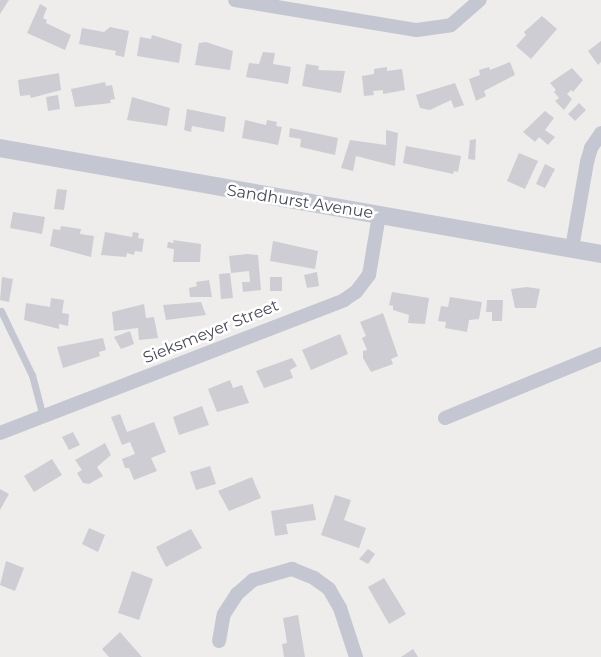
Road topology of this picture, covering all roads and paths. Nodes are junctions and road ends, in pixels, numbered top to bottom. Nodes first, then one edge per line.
1 (235, 0) edge
2 (480, 0) edge
3 (601, 133) edge
4 (0, 148) edge
5 (378, 215) junction
6 (572, 248) junction
7 (601, 254) edge
8 (1, 311) dead end
9 (601, 354) edge
10 (44, 418) junction
11 (445, 418) dead end
12 (0, 433) edge
13 (219, 641) dead end
14 (356, 657) edge

1 - 2 street
3 - 6 street
4 - 5 street, Sandhurst Avenue
5 - 6 street, Sandhurst Avenue
5 - 10 street, Sieksmeyer Street
6 - 7 street, Sandhurst Avenue
8 - 10 lane
9 - 11 street
10 - 12 street, Sieksmeyer Street
13 - 14 street

